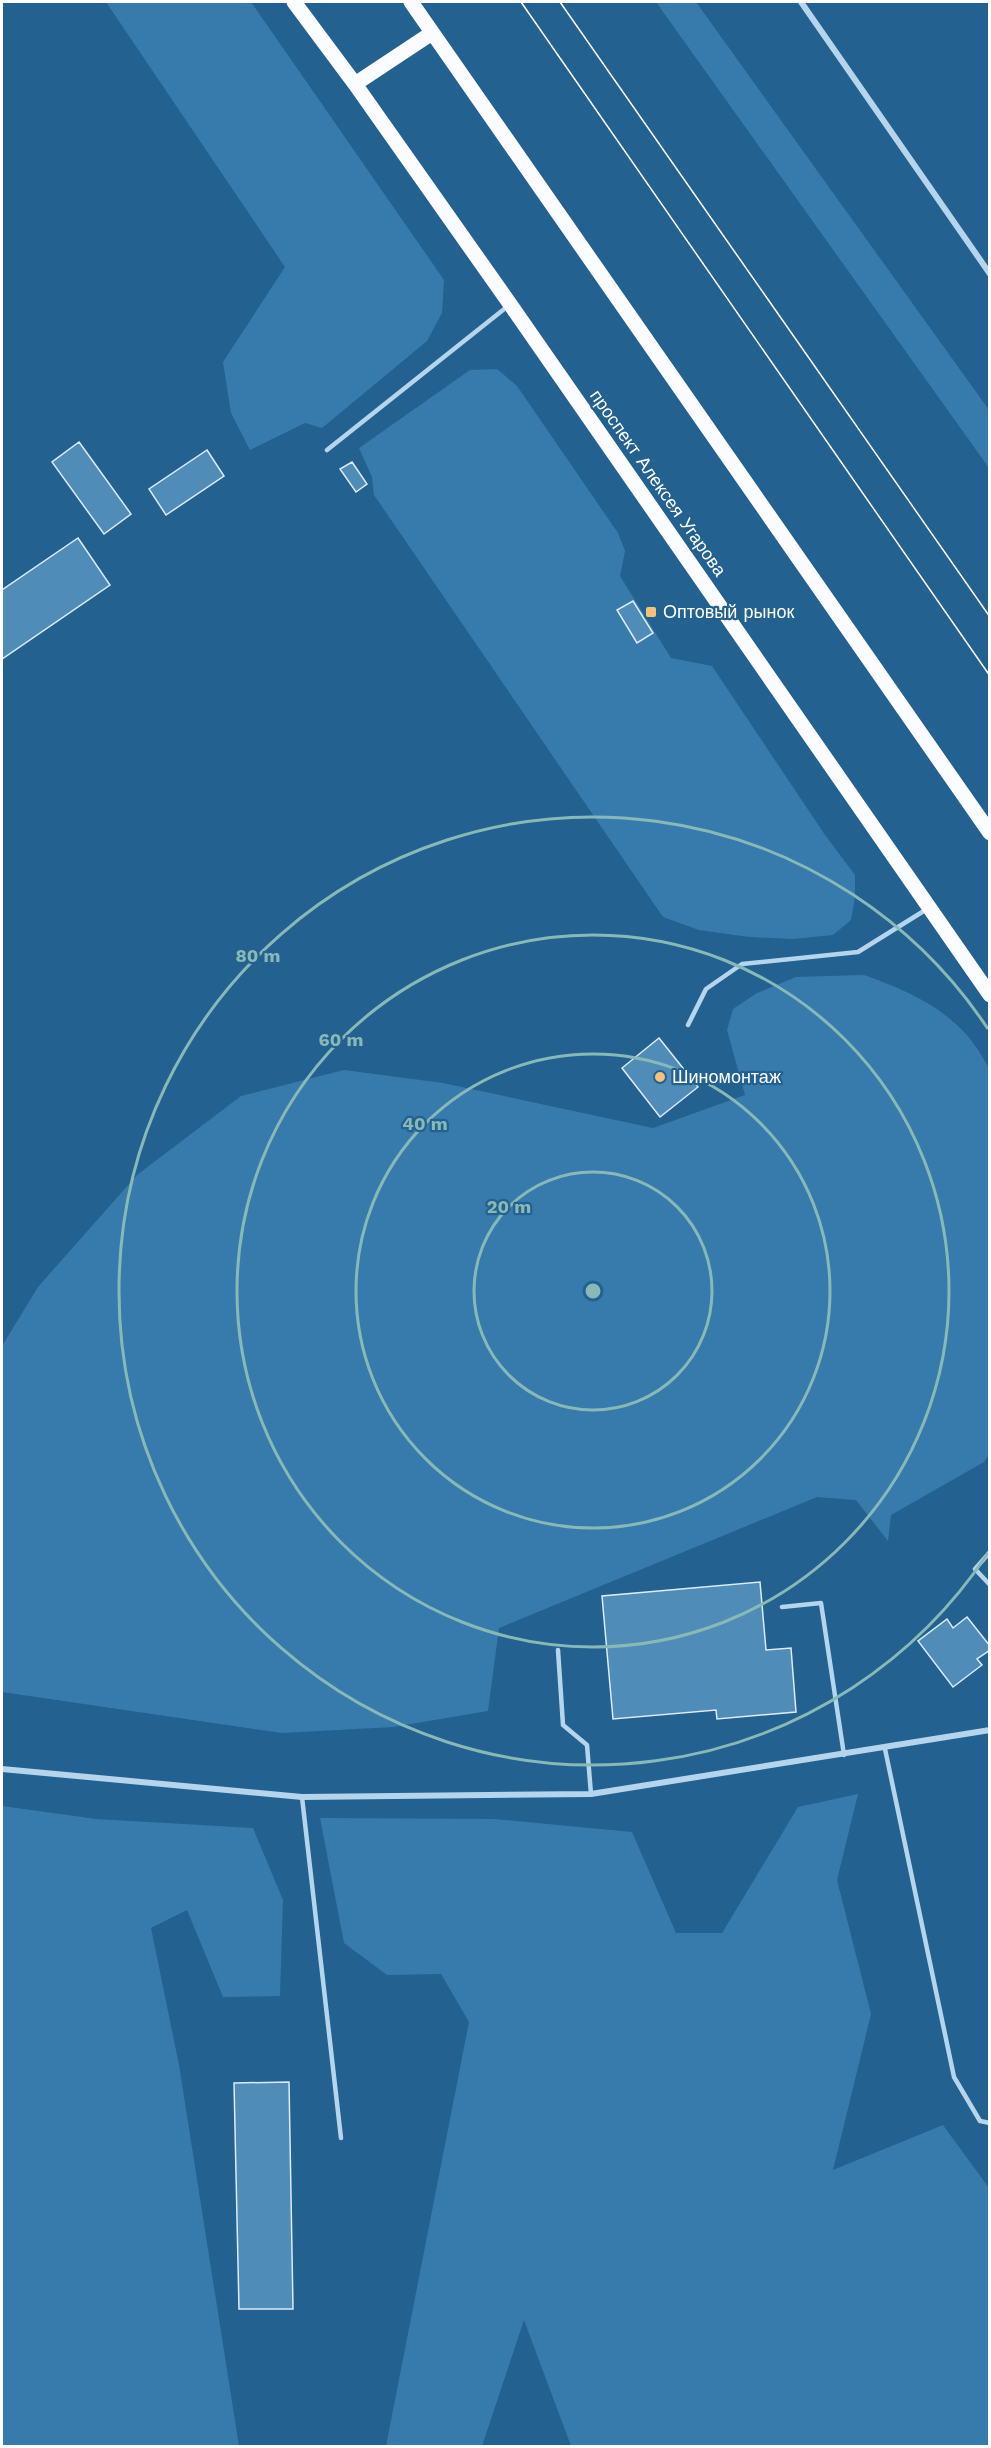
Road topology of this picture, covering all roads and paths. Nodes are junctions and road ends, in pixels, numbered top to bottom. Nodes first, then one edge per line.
1 (294, 2) edge
2 (411, 2) edge
3 (801, 2) edge
4 (432, 33) junction
5 (355, 84) junction
6 (990, 274) edge
7 (510, 304) junction
8 (327, 450) dead end
9 (990, 832) edge
10 (929, 908) junction
11 (990, 995) edge
12 (688, 1025) dead end
13 (990, 1552) edge
14 (990, 1585) edge
15 (782, 1607) dead end
16 (558, 1650) dead end
17 (990, 1730) edge
18 (885, 1749) junction
19 (844, 1755) junction
20 (2, 1769) edge
21 (591, 1794) junction
22 (302, 1797) junction
23 (990, 2122) edge
24 (341, 2139) dead end

1 - 5 main road, проспект Алексея Угарова
2 - 4 main road
3 - 6 street
4 - 5 main road
4 - 9 main road
5 - 7 main road, проспект Алексея Угарова
7 - 8 lane
7 - 10 main road, проспект Алексея Угарова
10 - 11 main road, проспект Алексея Угарова
10 - 12 lane
13 - 14 lane
15 - 19 lane
16 - 21 lane
17 - 18 street
18 - 19 street
18 - 23 lane
19 - 21 street
20 - 22 street
21 - 22 street
22 - 24 lane

